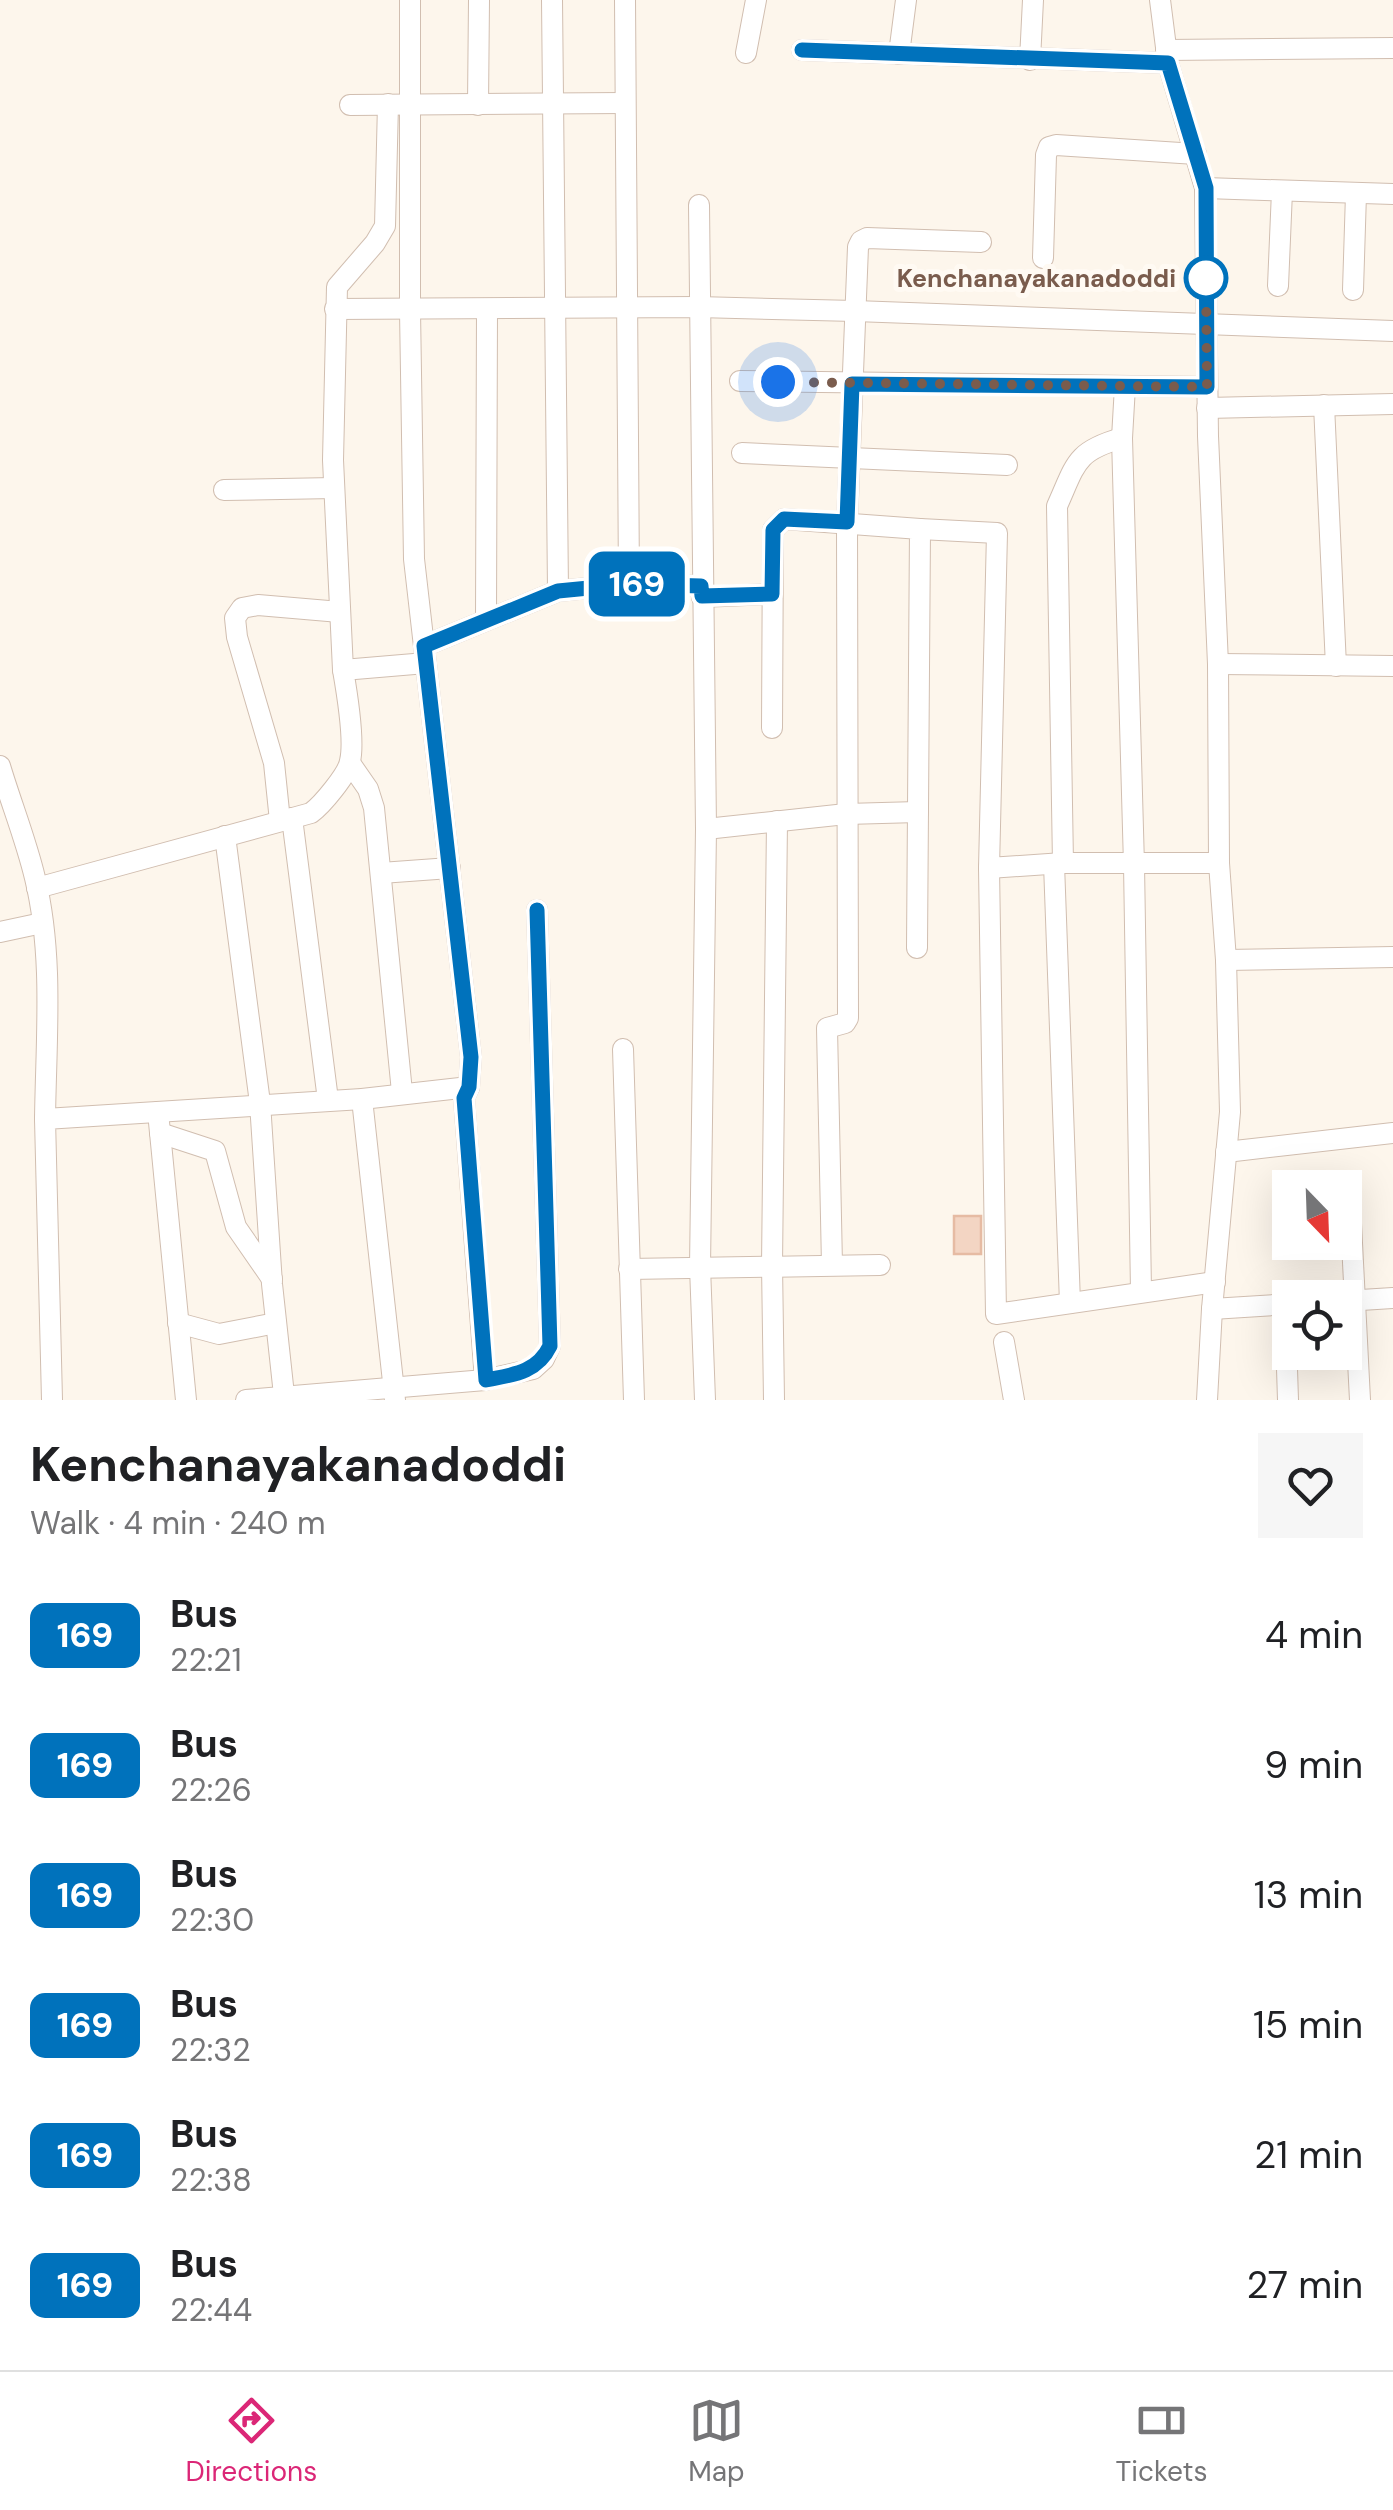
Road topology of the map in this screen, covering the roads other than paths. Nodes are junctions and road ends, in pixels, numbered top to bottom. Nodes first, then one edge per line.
1 (410, 0) edge
2 (479, 0) edge
3 (552, 0) edge
4 (625, 0) edge
5 (756, 0) edge
6 (906, 0) edge
7 (1033, 0) edge
8 (1160, 0) edge
9 (1393, 48) edge
10 (802, 50) dead end
11 (746, 53) dead end
12 (899, 54) junction
13 (1167, 56) junction
14 (1030, 60) junction
15 (551, 103) junction
16 (625, 103) junction
17 (350, 104) dead end
18 (398, 104) junction
19 (478, 104) junction
20 (1196, 154) junction
21 (1206, 188) junction
22 (1282, 191) junction
23 (1356, 194) junction
24 (1393, 194) edge
25 (698, 205) dead end
26 (980, 242) dead end
27 (1043, 258) dead end
28 (1278, 286) dead end
29 (1353, 290) dead end
30 (336, 308) junction
31 (626, 308) junction
32 (698, 308) junction
33 (488, 310) junction
34 (554, 310) junction
35 (855, 310) junction
36 (410, 311) junction
37 (1206, 323) junction
38 (1393, 331) edge
39 (740, 381) dead end
40 (852, 384) junction
41 (1125, 386) junction
42 (1207, 398) junction
43 (1393, 404) edge
44 (1324, 405) junction
45 (1122, 438) junction
46 (742, 453) dead end
47 (849, 456) junction
48 (1006, 465) dead end
49 (334, 488) junction
50 (224, 490) dead end
51 (847, 522) junction
52 (920, 529) junction
53 (630, 584) junction
54 (558, 591) junction
55 (702, 591) junction
56 (772, 594) junction
57 (340, 612) junction
58 (486, 620) junction
59 (425, 654) junction
60 (1218, 664) junction
61 (1336, 666) junction
62 (1393, 666) edge
63 (343, 670) junction
64 (772, 728) dead end
65 (350, 763) junction
66 (0, 766) edge
67 (918, 812) junction
68 (846, 814) junction
69 (286, 819) junction
70 (777, 822) junction
71 (706, 829) junction
72 (225, 836) junction
73 (1059, 864) junction
74 (1219, 864) junction
75 (1134, 865) junction
76 (450, 868) junction
77 (990, 868) junction
78 (381, 873) junction
79 (36, 888) junction
80 (537, 910) dead end
81 (42, 923) junction
82 (0, 932) edge
83 (916, 948) dead end
84 (1393, 957) edge
85 (1226, 960) junction
86 (624, 1050) dead end
87 (469, 1087) junction
88 (402, 1092) junction
89 (362, 1098) junction
90 (328, 1100) junction
91 (260, 1103) junction
92 (45, 1119) junction
93 (159, 1122) junction
94 (1393, 1133) edge
95 (1226, 1152) junction
96 (772, 1265) junction
97 (832, 1265) junction
98 (880, 1265) dead end
99 (700, 1267) junction
100 (629, 1269) junction
101 (272, 1279) junction
102 (1215, 1282) junction
103 (1141, 1291) junction
104 (1393, 1298) edge
105 (1362, 1300) edge
106 (1070, 1303) junction
107 (1272, 1306) edge
108 (1212, 1310) junction
109 (178, 1323) junction
110 (276, 1324) junction
111 (1004, 1342) dead end
112 (1288, 1370) edge
113 (1357, 1370) edge
114 (496, 1378) junction
115 (284, 1395) junction
116 (395, 1395) edge
117 (52, 1400) edge
118 (186, 1400) edge
119 (246, 1400) edge
120 (508, 1400) edge
121 (634, 1400) edge
122 (705, 1400) edge
123 (774, 1400) edge
124 (1014, 1400) edge
125 (1208, 1400) edge
126 (1288, 1400) edge
127 (1360, 1400) edge

1 - 18 street
2 - 19 street
3 - 15 street
4 - 16 street
5 - 11 street
6 - 12 street
7 - 14 street
8 - 13 street
9 - 13 street
10 - 12 street
12 - 14 street
13 - 14 street
13 - 20 street
15 - 16 street
15 - 19 street
15 - 34 street
16 - 31 street
17 - 18 street
18 - 19 street
18 - 30 street
18 - 36 street
20 - 21 street
20 - 27 street
21 - 22 street
21 - 37 street
22 - 23 street
22 - 28 street
23 - 24 street
23 - 29 street
25 - 32 street
26 - 35 street
30 - 36 street
30 - 49 street
31 - 32 street
31 - 34 street
31 - 53 street
32 - 35 street
32 - 55 street
33 - 34 street
33 - 36 street
33 - 58 street
34 - 54 street
35 - 37 street
35 - 40 street
36 - 59 street
37 - 38 street
37 - 42 street
39 - 40 street
40 - 41 street
40 - 47 street
41 - 42 street
41 - 45 street
42 - 44 street
42 - 60 street
43 - 44 street
44 - 61 street
45 - 73 street
45 - 75 street
46 - 47 street
47 - 48 street
47 - 51 street
49 - 50 street
49 - 57 street
51 - 52 street
51 - 56 street
51 - 68 street
52 - 67 street
52 - 77 street
53 - 54 street
53 - 55 street
54 - 58 street
55 - 56 street
55 - 71 street
56 - 64 street
57 - 63 street
57 - 69 street
58 - 59 street
59 - 63 street
59 - 76 street
60 - 61 street
60 - 74 street
61 - 62 street
63 - 65 street
65 - 69 street
65 - 78 street
66 - 79 street
67 - 68 street
67 - 83 street
68 - 70 street
68 - 97 street
69 - 72 street
69 - 90 street
70 - 71 street
70 - 96 street
71 - 99 street
72 - 79 street
72 - 91 street
73 - 75 street
73 - 77 street
73 - 106 street
74 - 75 street
74 - 85 street
75 - 103 street
76 - 78 street
76 - 87 street
77 - 106 street
78 - 88 street
79 - 81 street
80 - 114 street
81 - 82 street
81 - 92 street
84 - 85 street
85 - 95 street
86 - 100 street
87 - 88 street
87 - 114 street
88 - 89 street
89 - 90 street
89 - 116 street
90 - 91 street
91 - 93 street
91 - 101 street
92 - 93 street
92 - 117 street
93 - 101 street
93 - 109 street
94 - 95 street
95 - 102 street
96 - 97 street
96 - 99 street
96 - 123 street
97 - 98 street
99 - 100 street
99 - 122 street
100 - 121 street
101 - 110 street
102 - 103 street
102 - 108 street
103 - 106 street
104 - 105 street
107 - 108 street
108 - 125 street
109 - 110 street
109 - 118 street
110 - 115 street
111 - 124 street
112 - 126 street
113 - 127 street
114 - 116 street
114 - 120 street
115 - 116 street
115 - 119 street

